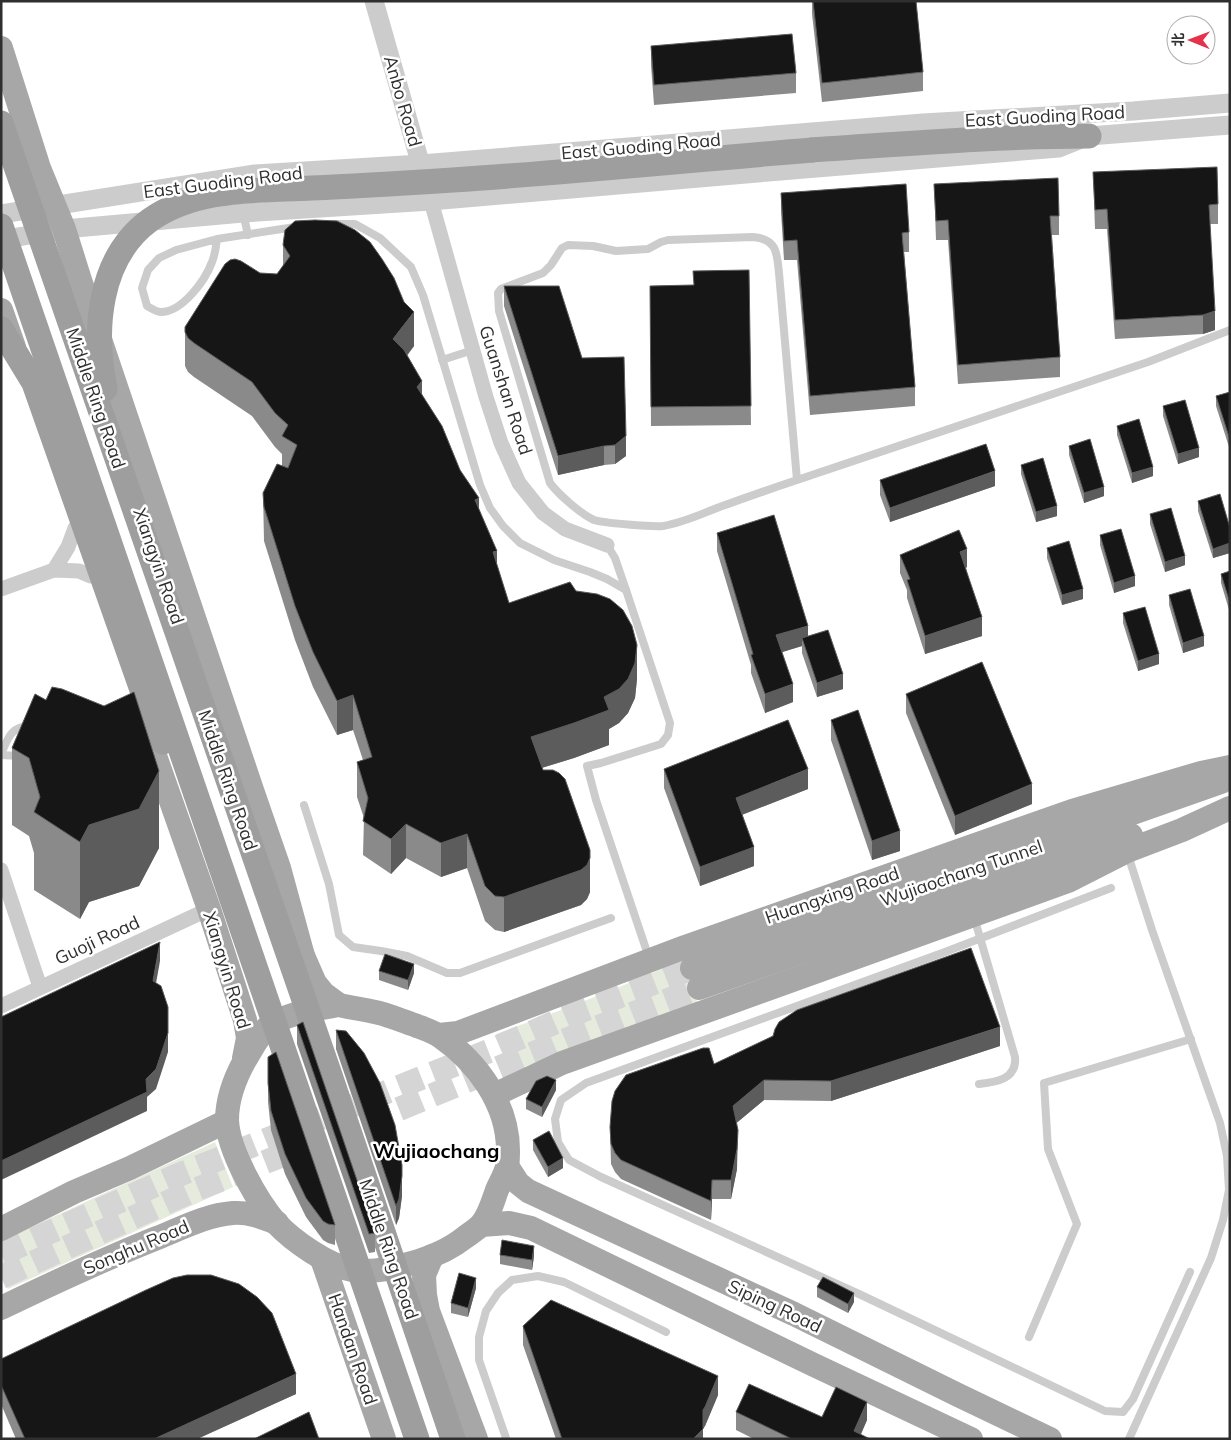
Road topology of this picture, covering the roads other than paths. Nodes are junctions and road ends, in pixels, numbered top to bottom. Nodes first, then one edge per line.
1 (374, 1) edge
2 (1, 48) edge
3 (1230, 103) edge
4 (1, 123) edge
5 (1230, 125) edge
6 (1089, 136) junction
7 (421, 164) junction
8 (431, 201) junction
9 (48, 206) junction
10 (243, 213) junction
11 (1, 214) edge
12 (328, 224) edge
13 (1, 226) edge
14 (301, 226) edge
15 (57, 230) junction
16 (248, 235) junction
17 (1, 240) edge
18 (217, 240) junction
19 (1, 310) edge
20 (1, 329) edge
21 (1230, 330) edge
22 (473, 350) junction
23 (442, 360) junction
24 (797, 480) junction
25 (76, 528) junction
26 (607, 545) joint
27 (54, 570) junction
28 (91, 576) junction
29 (1, 589) edge
30 (626, 590) junction
31 (39, 727) edge
32 (1, 755) edge
33 (30, 756) edge
34 (1230, 767) edge
35 (1230, 778) edge
36 (1230, 802) edge
37 (304, 804) dead end
38 (1230, 808) edge
39 (1127, 851) junction
40 (1, 870) edge
41 (265, 886) junction
42 (1111, 888) dead end
43 (232, 898) junction
44 (208, 909) junction
45 (974, 915) junction
46 (611, 918) dead end
47 (980, 939) junction
48 (649, 960) junction
49 (40, 987) junction
50 (339, 1005) junction
51 (1, 1006) edge
52 (439, 1035) junction
53 (1191, 1039) junction
54 (243, 1064) junction
55 (979, 1084) dead end
56 (494, 1095) junction
57 (227, 1121) junction
58 (507, 1166) junction
59 (276, 1223) junction
60 (481, 1225) junction
61 (1, 1229) edge
62 (432, 1256) junction
63 (322, 1258) junction
64 (1190, 1272) dead end
65 (1, 1308) edge
66 (666, 1332) dead end
67 (1029, 1337) dead end
68 (506, 1438) edge
69 (384, 1439) edge
70 (417, 1439) edge
71 (453, 1439) edge
72 (476, 1439) edge
73 (971, 1439) edge
74 (1050, 1439) edge
75 (1129, 1439) edge

1 - 7 street, Anbo Road
2 - 9 main road, Xiangyin Road
3 - 7 street, East Guoding Road
4 - 41 highway, Middle Ring Road, bridge
5 - 6 street, East Guoding Road
6 - 8 street, East Guoding Road
6 - 41 highway, bridge
7 - 8 street, Anbo Road
7 - 9 street, East Guoding Road
8 - 10 street, East Guoding Road
8 - 22 street, Guanshan Road
9 - 11 street, East Guoding Road
9 - 15 main road, Xiangyin Road
10 - 15 street, East Guoding Road
10 - 16 lane
12 - 23 lane
13 - 43 highway, Middle Ring Road, bridge
14 - 16 lane
15 - 17 street, East Guoding Road
15 - 50 main road, Xiangyin Road
16 - 18 lane
18 - 18 lane
19 - 25 main road, Xiangyin Road
20 - 43 highway, bridge
21 - 24 lane
22 - 23 lane
22 - 26 street, Guanshan Road
23 - 30 lane
24 - 24 lane
25 - 27 street
25 - 28 main road, Xiangyin Road
26 - 30 lane
27 - 28 street
27 - 29 street
28 - 44 main road, Xiangyin Road
30 - 48 lane
31 - 32 lane
32 - 33 lane
34 - 48 main road, Huangxing Road
35 - 36 main road, Wujiaochang Tunnel
37 - 46 lane
38 - 39 main road
39 - 45 main road
39 - 53 lane
40 - 49 street
41 - 71 highway, Middle Ring Road, bridge
42 - 47 lane
43 - 70 highway, Middle Ring Road, bridge
44 - 49 street, Guoji Road
44 - 54 main road, Xiangyin Road
45 - 47 lane
45 - 56 main road
47 - 55 lane
47 - 64 lane
48 - 52 main road, Huangxing Road
49 - 51 street, Guoji Road
50 - 52 main road
50 - 54 main road
52 - 56 main road
53 - 67 lane
53 - 75 lane
54 - 57 main road
56 - 58 main road
57 - 59 main road
57 - 61 main road
58 - 60 main road
58 - 74 main road, Siping Road
59 - 63 main road
59 - 65 main road, Songhu Road
60 - 62 main road
60 - 73 main road, Siping Road
62 - 63 main road
62 - 72 main road
63 - 69 main road, Handan Road
66 - 68 lane

